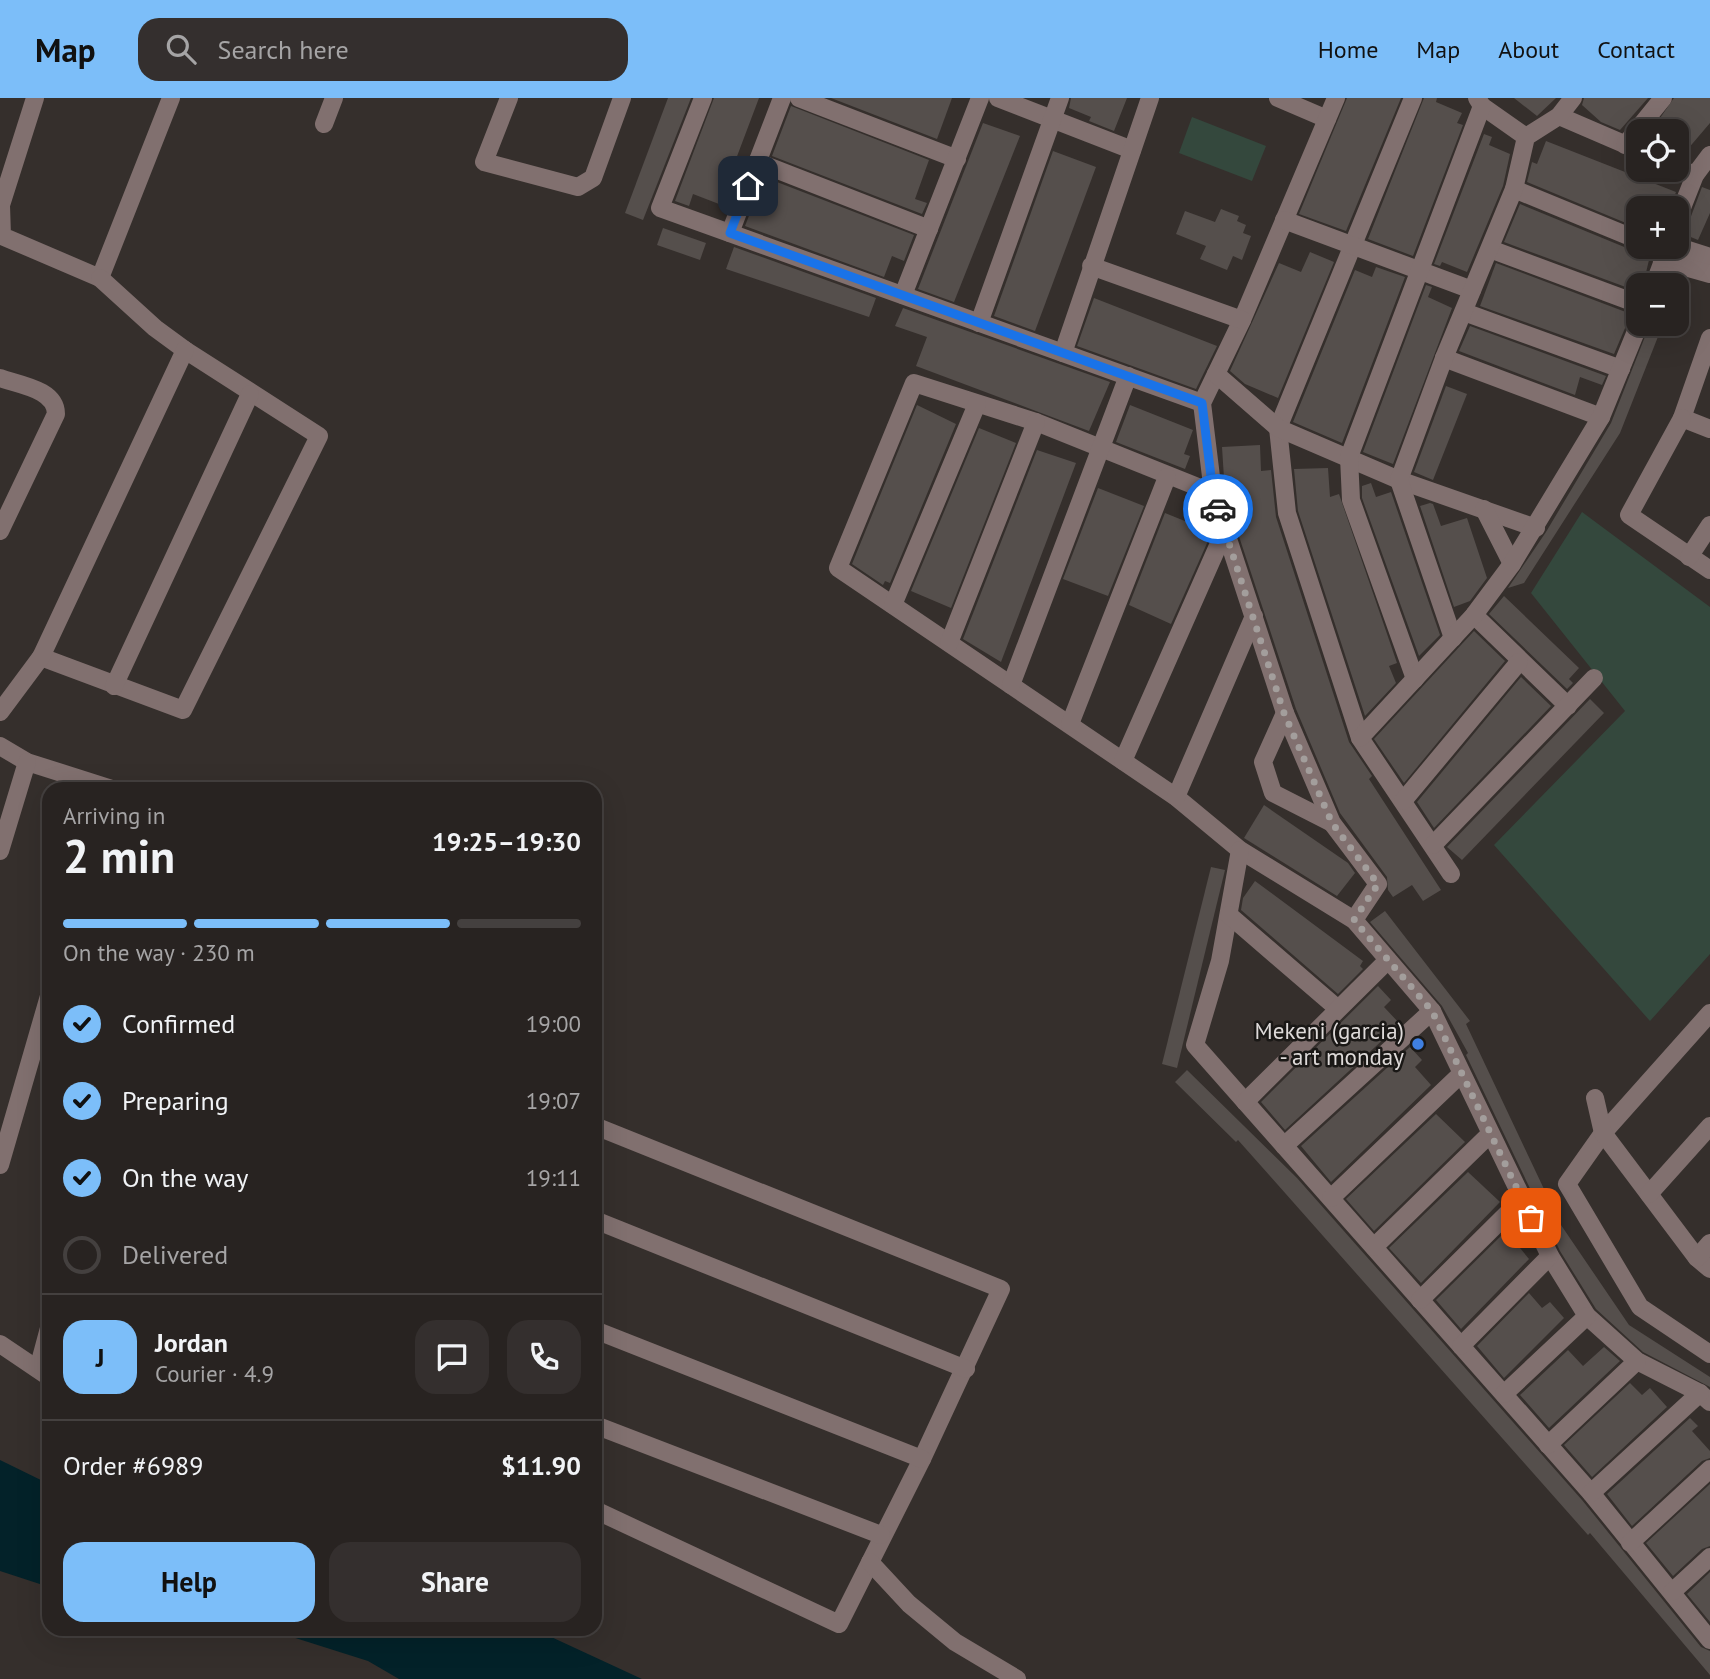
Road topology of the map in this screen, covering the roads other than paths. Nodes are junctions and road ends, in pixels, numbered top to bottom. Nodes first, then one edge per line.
1 (35, 98) edge
2 (171, 98) edge
3 (334, 98) edge
4 (509, 98) edge
5 (622, 98) edge
6 (703, 98) edge
7 (782, 98) edge
8 (799, 98) edge
9 (980, 98) edge
10 (998, 98) edge
11 (1060, 98) edge
12 (1150, 98) edge
13 (1278, 98) edge
14 (1336, 98) edge
15 (1413, 98) edge
16 (1573, 98) edge
17 (1663, 98) edge
18 (1479, 102) edge
19 (1559, 116) junction
20 (1052, 119) junction
21 (1327, 119) junction
22 (1650, 119) edge
23 (324, 124) dead end
24 (1526, 137) junction
25 (1626, 145) edge
26 (1132, 150) junction
27 (1710, 155) edge
28 (957, 159) junction
29 (757, 162) junction
30 (1689, 172) edge
31 (1695, 175) junction
32 (1514, 189) junction
33 (1687, 196) edge
34 (1284, 220) junction
35 (929, 229) junction
36 (730, 233) junction
37 (1626, 235) edge
38 (1353, 245) junction
39 (1490, 249) junction
40 (1689, 250) edge
41 (1710, 257) edge
42 (1679, 259) edge
43 (1091, 266) junction
44 (1418, 269) junction
45 (1710, 274) edge
46 (100, 278) junction
47 (1472, 290) junction
48 (903, 295) junction
49 (1626, 300) edge
50 (1464, 312) junction
51 (1242, 320) junction
52 (979, 323) junction
53 (1634, 336) edge
54 (1709, 345) edge
55 (185, 350) junction
56 (1063, 353) junction
57 (1444, 358) junction
58 (1620, 369) junction
59 (1216, 374) junction
60 (1128, 376) junction
61 (0, 378) edge
62 (250, 394) junction
63 (1202, 403) junction
64 (977, 404) junction
65 (1601, 417) junction
66 (1682, 418) junction
67 (1036, 422) junction
68 (1278, 428) junction
69 (1710, 429) edge
70 (1101, 446) junction
71 (1349, 457) junction
72 (1167, 477) junction
73 (1399, 480) junction
74 (1213, 493) junction
75 (1484, 509) junction
76 (1710, 525) edge
77 (1536, 528) junction
78 (1225, 530) junction
79 (0, 531) edge
80 (1689, 557) junction
81 (1512, 564) junction
82 (1710, 570) edge
83 (893, 605) junction
84 (1474, 615) junction
85 (1254, 616) junction
86 (1453, 638) junction
87 (949, 643) junction
88 (41, 657) junction
89 (1519, 662) junction
90 (1594, 678) dead end
91 (1415, 679) junction
92 (1011, 685) junction
93 (114, 686) junction
94 (1568, 706) junction
95 (0, 712) edge
96 (1284, 713) junction
97 (1070, 724) junction
98 (1360, 738) junction
99 (0, 746) edge
100 (1123, 761) junction
101 (27, 762) junction
102 (88, 782) edge
103 (1176, 796) junction
104 (1403, 801) junction
105 (1332, 823) junction
106 (1433, 845) junction
107 (1240, 850) junction
108 (0, 851) edge
109 (1451, 874) dead end
110 (1229, 915) junction
111 (1354, 920) junction
112 (1388, 960) junction
113 (1337, 1008) junction
114 (1432, 1011) junction
115 (1710, 1013) edge
116 (42, 1020) edge
117 (1461, 1074) junction
118 (1595, 1098) dead end
119 (1245, 1102) junction
120 (1710, 1126) edge
121 (602, 1128) edge
122 (1604, 1133) junction
123 (1490, 1134) junction
124 (1284, 1146) junction
125 (0, 1165) edge
126 (1649, 1194) junction
127 (1331, 1198) junction
128 (1522, 1199) junction
129 (602, 1223) edge
130 (1710, 1244) edge
131 (1374, 1247) junction
132 (1550, 1256) junction
133 (1703, 1264) edge
134 (1420, 1300) junction
135 (1587, 1316) junction
136 (602, 1333) edge
137 (0, 1344) edge
138 (1461, 1346) junction
139 (1710, 1354) edge
140 (1637, 1362) junction
141 (966, 1369) junction
142 (42, 1372) edge
143 (1504, 1394) junction
144 (1705, 1397) edge
145 (602, 1428) edge
146 (1548, 1445) junction
147 (922, 1459) junction
148 (1710, 1469) edge
149 (1591, 1493) junction
150 (602, 1513) edge
151 (881, 1535) junction
152 (1630, 1544) junction
153 (1710, 1557) edge
154 (870, 1562) junction
155 (1672, 1592) junction
156 (1710, 1640) edge
157 (1017, 1679) edge

1 - 46 street
2 - 46 street
3 - 23 street
4 - 5 street
6 - 36 street
7 - 29 street
8 - 28 street
9 - 28 street
10 - 20 street
11 - 20 street
12 - 26 street
13 - 21 street
14 - 21 street
15 - 38 street
16 - 19 street
17 - 22 street
18 - 24 street
18 - 44 street
19 - 24 street
19 - 25 street
20 - 26 street
20 - 52 street
21 - 34 street
24 - 32 street
26 - 43 street
27 - 31 street
28 - 35 street
29 - 35 street
29 - 36 street
30 - 31 street
31 - 33 street
32 - 37 street
32 - 39 street
34 - 38 street
34 - 51 street
35 - 48 street
36 - 48 street
38 - 44 street
38 - 68 street
39 - 47 street
39 - 49 street
40 - 41 street
42 - 45 street
43 - 51 street
43 - 56 street
44 - 47 street
44 - 71 street
46 - 55 street
47 - 50 street
48 - 52 street
50 - 57 street
50 - 58 street
51 - 59 street
52 - 56 street
53 - 58 street
54 - 66 street
55 - 62 street
55 - 88 street
56 - 60 street
57 - 65 street
57 - 73 street
58 - 65 street
59 - 63 street
59 - 68 street
60 - 63 street
60 - 70 street
61 - 79 street
62 - 93 street
62 - 93 street
63 - 74 street
64 - 67 street
64 - 83 street
64 - 83 street
65 - 77 street
66 - 69 street
66 - 80 street
67 - 70 street
67 - 87 street
68 - 71 street
68 - 98 street
70 - 72 street
70 - 92 street
71 - 73 street
71 - 91 street
72 - 74 street
72 - 97 street
73 - 75 street
73 - 86 street
74 - 78 street
75 - 77 street
75 - 81 street
76 - 80 street
77 - 81 street
78 - 85 street
78 - 100 street
80 - 82 street
81 - 84 street
83 - 87 street
84 - 86 street
84 - 89 street
85 - 96 street
85 - 103 street
86 - 91 street
87 - 92 street
88 - 93 street
88 - 95 street
89 - 94 street
89 - 104 street
90 - 94 street
91 - 98 street
92 - 97 street
94 - 106 street
96 - 105 street
96 - 105 street
97 - 100 street
98 - 104 street
99 - 101 street
100 - 103 street
101 - 102 street
101 - 108 street
103 - 107 street
104 - 106 street
105 - 111 street
106 - 109 street
107 - 110 street
107 - 111 street
110 - 113 street
110 - 119 street
111 - 112 street
112 - 113 street
112 - 114 street
113 - 119 street
114 - 117 street
114 - 124 street
115 - 122 street
116 - 125 street
117 - 123 street
117 - 127 street
118 - 122 street
119 - 124 street
120 - 126 street
121 - 141 street
122 - 126 street
122 - 139 street
123 - 128 street
123 - 131 street
124 - 127 street
126 - 133 street
127 - 131 street
128 - 132 street
128 - 134 street
129 - 141 street
130 - 133 street
131 - 134 street
132 - 135 street
132 - 138 street
134 - 138 street
135 - 140 street
135 - 143 street
136 - 147 street
137 - 142 street
138 - 143 street
140 - 144 street
140 - 146 street
141 - 147 street
143 - 146 street
144 - 149 street
145 - 151 street
146 - 149 street
147 - 151 street
148 - 152 street
149 - 152 street
150 - 154 street
151 - 154 street
152 - 155 street
153 - 155 street
154 - 157 street
155 - 156 street

